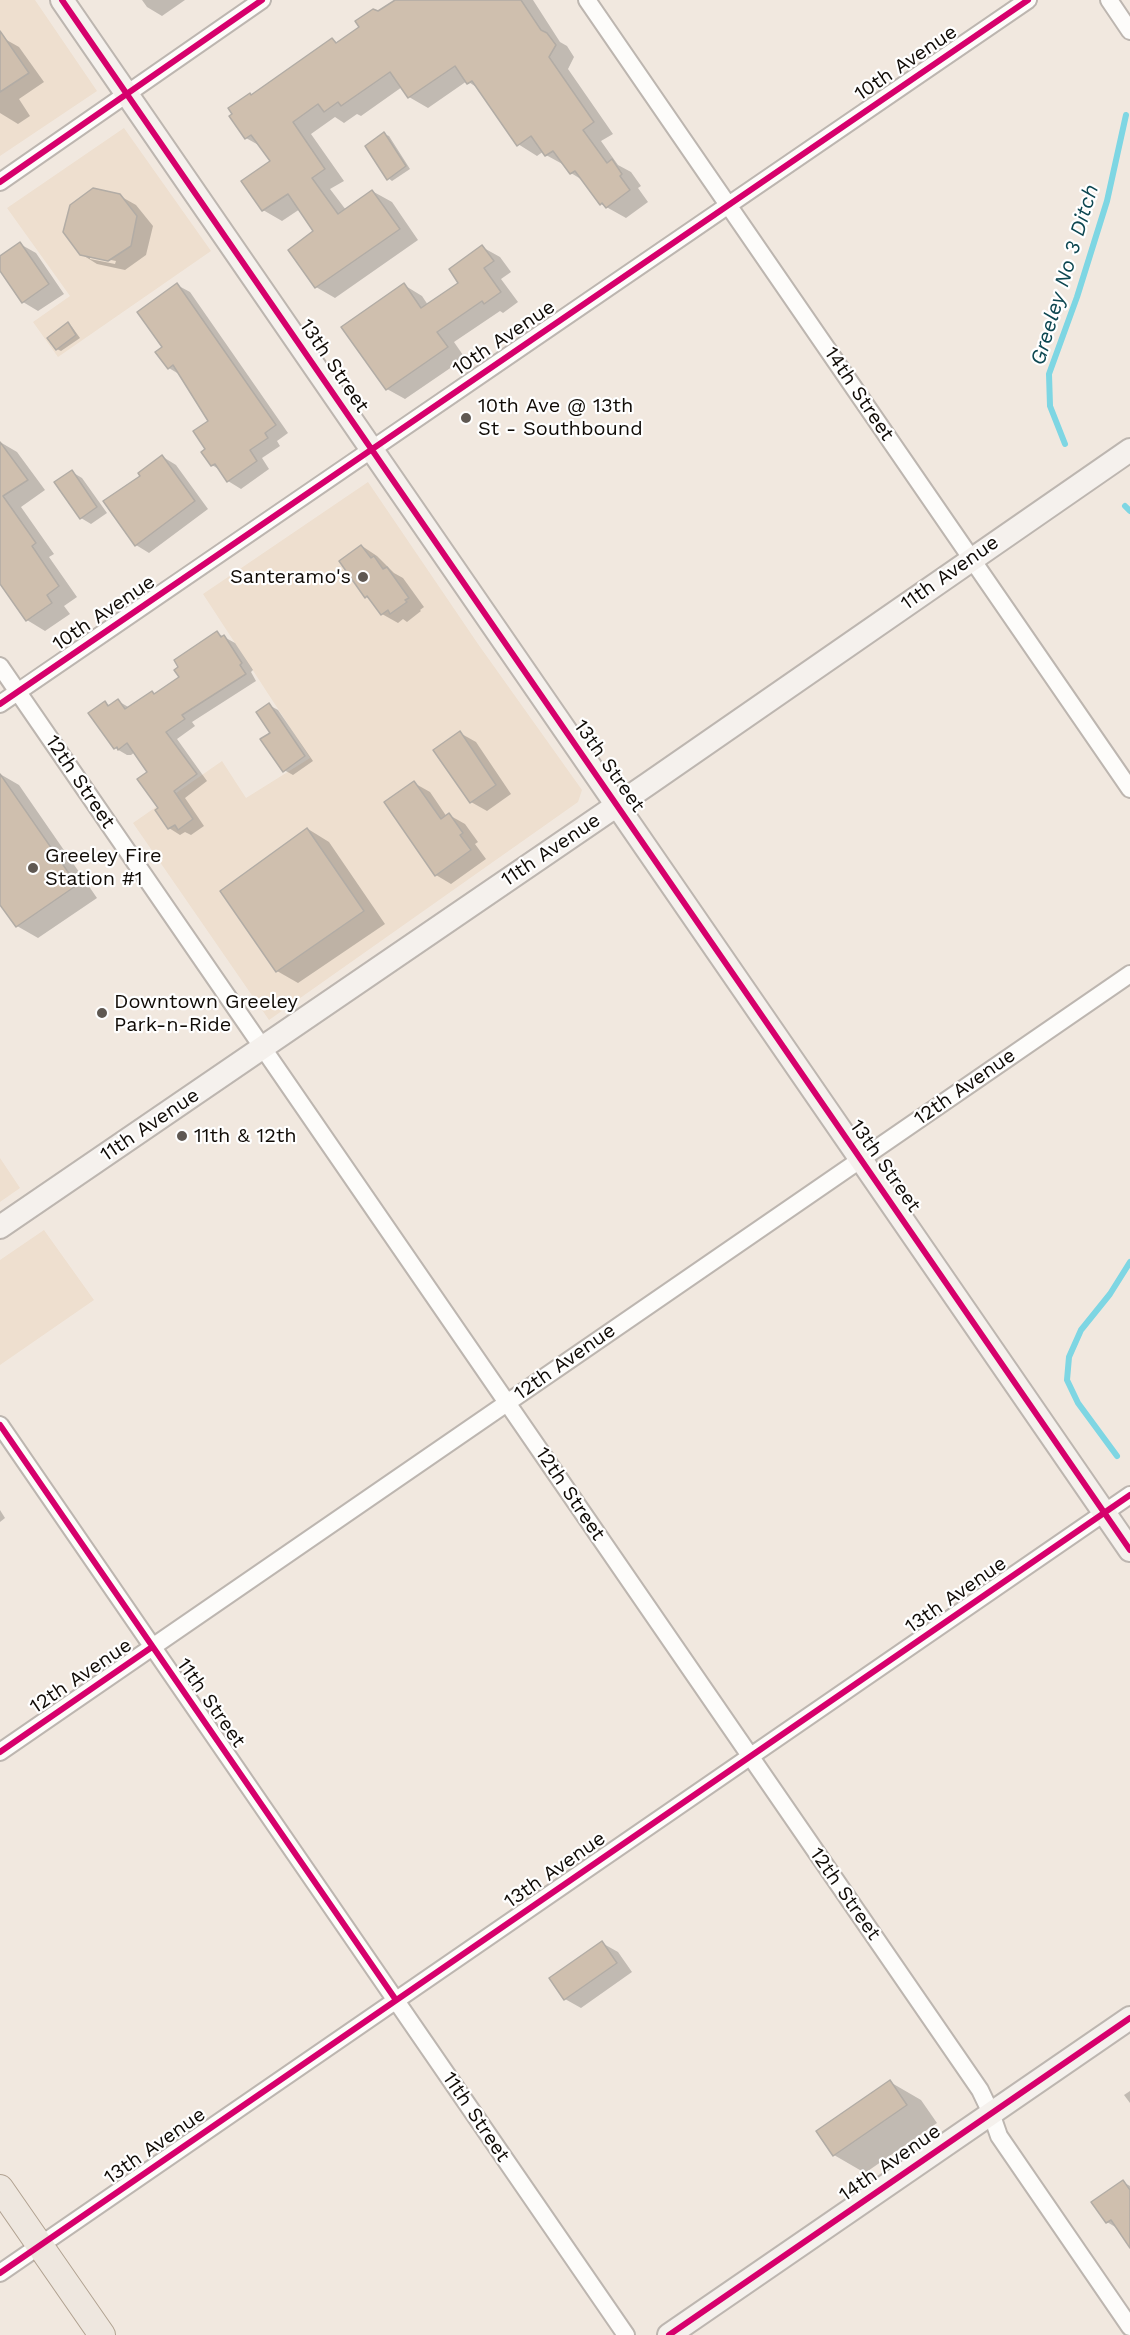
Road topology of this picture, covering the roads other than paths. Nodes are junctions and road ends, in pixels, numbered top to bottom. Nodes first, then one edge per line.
1 (62, 0) edge
2 (262, 0) edge
3 (587, 0) edge
4 (1028, 0) edge
5 (1109, 0) edge
6 (1130, 31) edge
7 (127, 93) junction
8 (0, 182) edge
9 (729, 204) junction
10 (371, 449) junction
11 (1130, 450) edge
12 (971, 558) junction
13 (0, 666) edge
14 (18, 692) junction
15 (0, 704) edge
16 (1130, 789) edge
17 (616, 805) junction
18 (1130, 974) edge
19 (264, 1047) junction
20 (860, 1159) junction
21 (0, 1227) edge
22 (507, 1402) junction
23 (0, 1425) edge
24 (1130, 1495) edge
25 (1104, 1513) junction
26 (1130, 1550) edge
27 (152, 1647) junction
28 (0, 1752) edge
29 (750, 1756) junction
30 (396, 2000) junction
31 (1130, 2018) edge
32 (991, 2113) junction
33 (0, 2188) edge
34 (40, 2246) junction
35 (0, 2273) edge
36 (1130, 2327) edge
37 (102, 2335) edge
38 (626, 2335) edge
39 (669, 2335) edge

1 - 7 street, 13th Street
2 - 7 street
3 - 9 street, 14th Street
4 - 9 street, 10th Avenue
5 - 6 street
7 - 8 street
7 - 10 street, 13th Street
9 - 10 street, 10th Avenue
9 - 12 street, 14th Street
10 - 14 street, 10th Avenue
10 - 17 street, 13th Street
11 - 12 street, 11th Avenue
12 - 16 street, 14th Street
12 - 17 street, 11th Avenue
13 - 14 street, 12th Street
14 - 15 street, 10th Avenue
14 - 19 street, 12th Street
17 - 19 street, 11th Avenue
17 - 20 street, 13th Street
18 - 20 street, 12th Avenue
19 - 21 street, 11th Avenue
19 - 22 street, 12th Street
20 - 22 street, 12th Avenue
20 - 25 street, 13th Street
22 - 27 street, 12th Avenue
22 - 29 street, 12th Street
23 - 27 street, 11th Street
24 - 25 street, 13th Avenue
25 - 26 street, 13th Street
25 - 29 street, 13th Avenue
27 - 28 street, 12th Avenue
27 - 30 street, 11th Street
29 - 30 street, 13th Avenue
29 - 32 street, 12th Street
30 - 34 street, 13th Avenue
30 - 38 street, 11th Street
31 - 32 street, 14th Avenue
32 - 36 street, 12th Street
32 - 39 street, 14th Avenue
33 - 34 main road
34 - 35 street, 13th Avenue
34 - 37 main road

